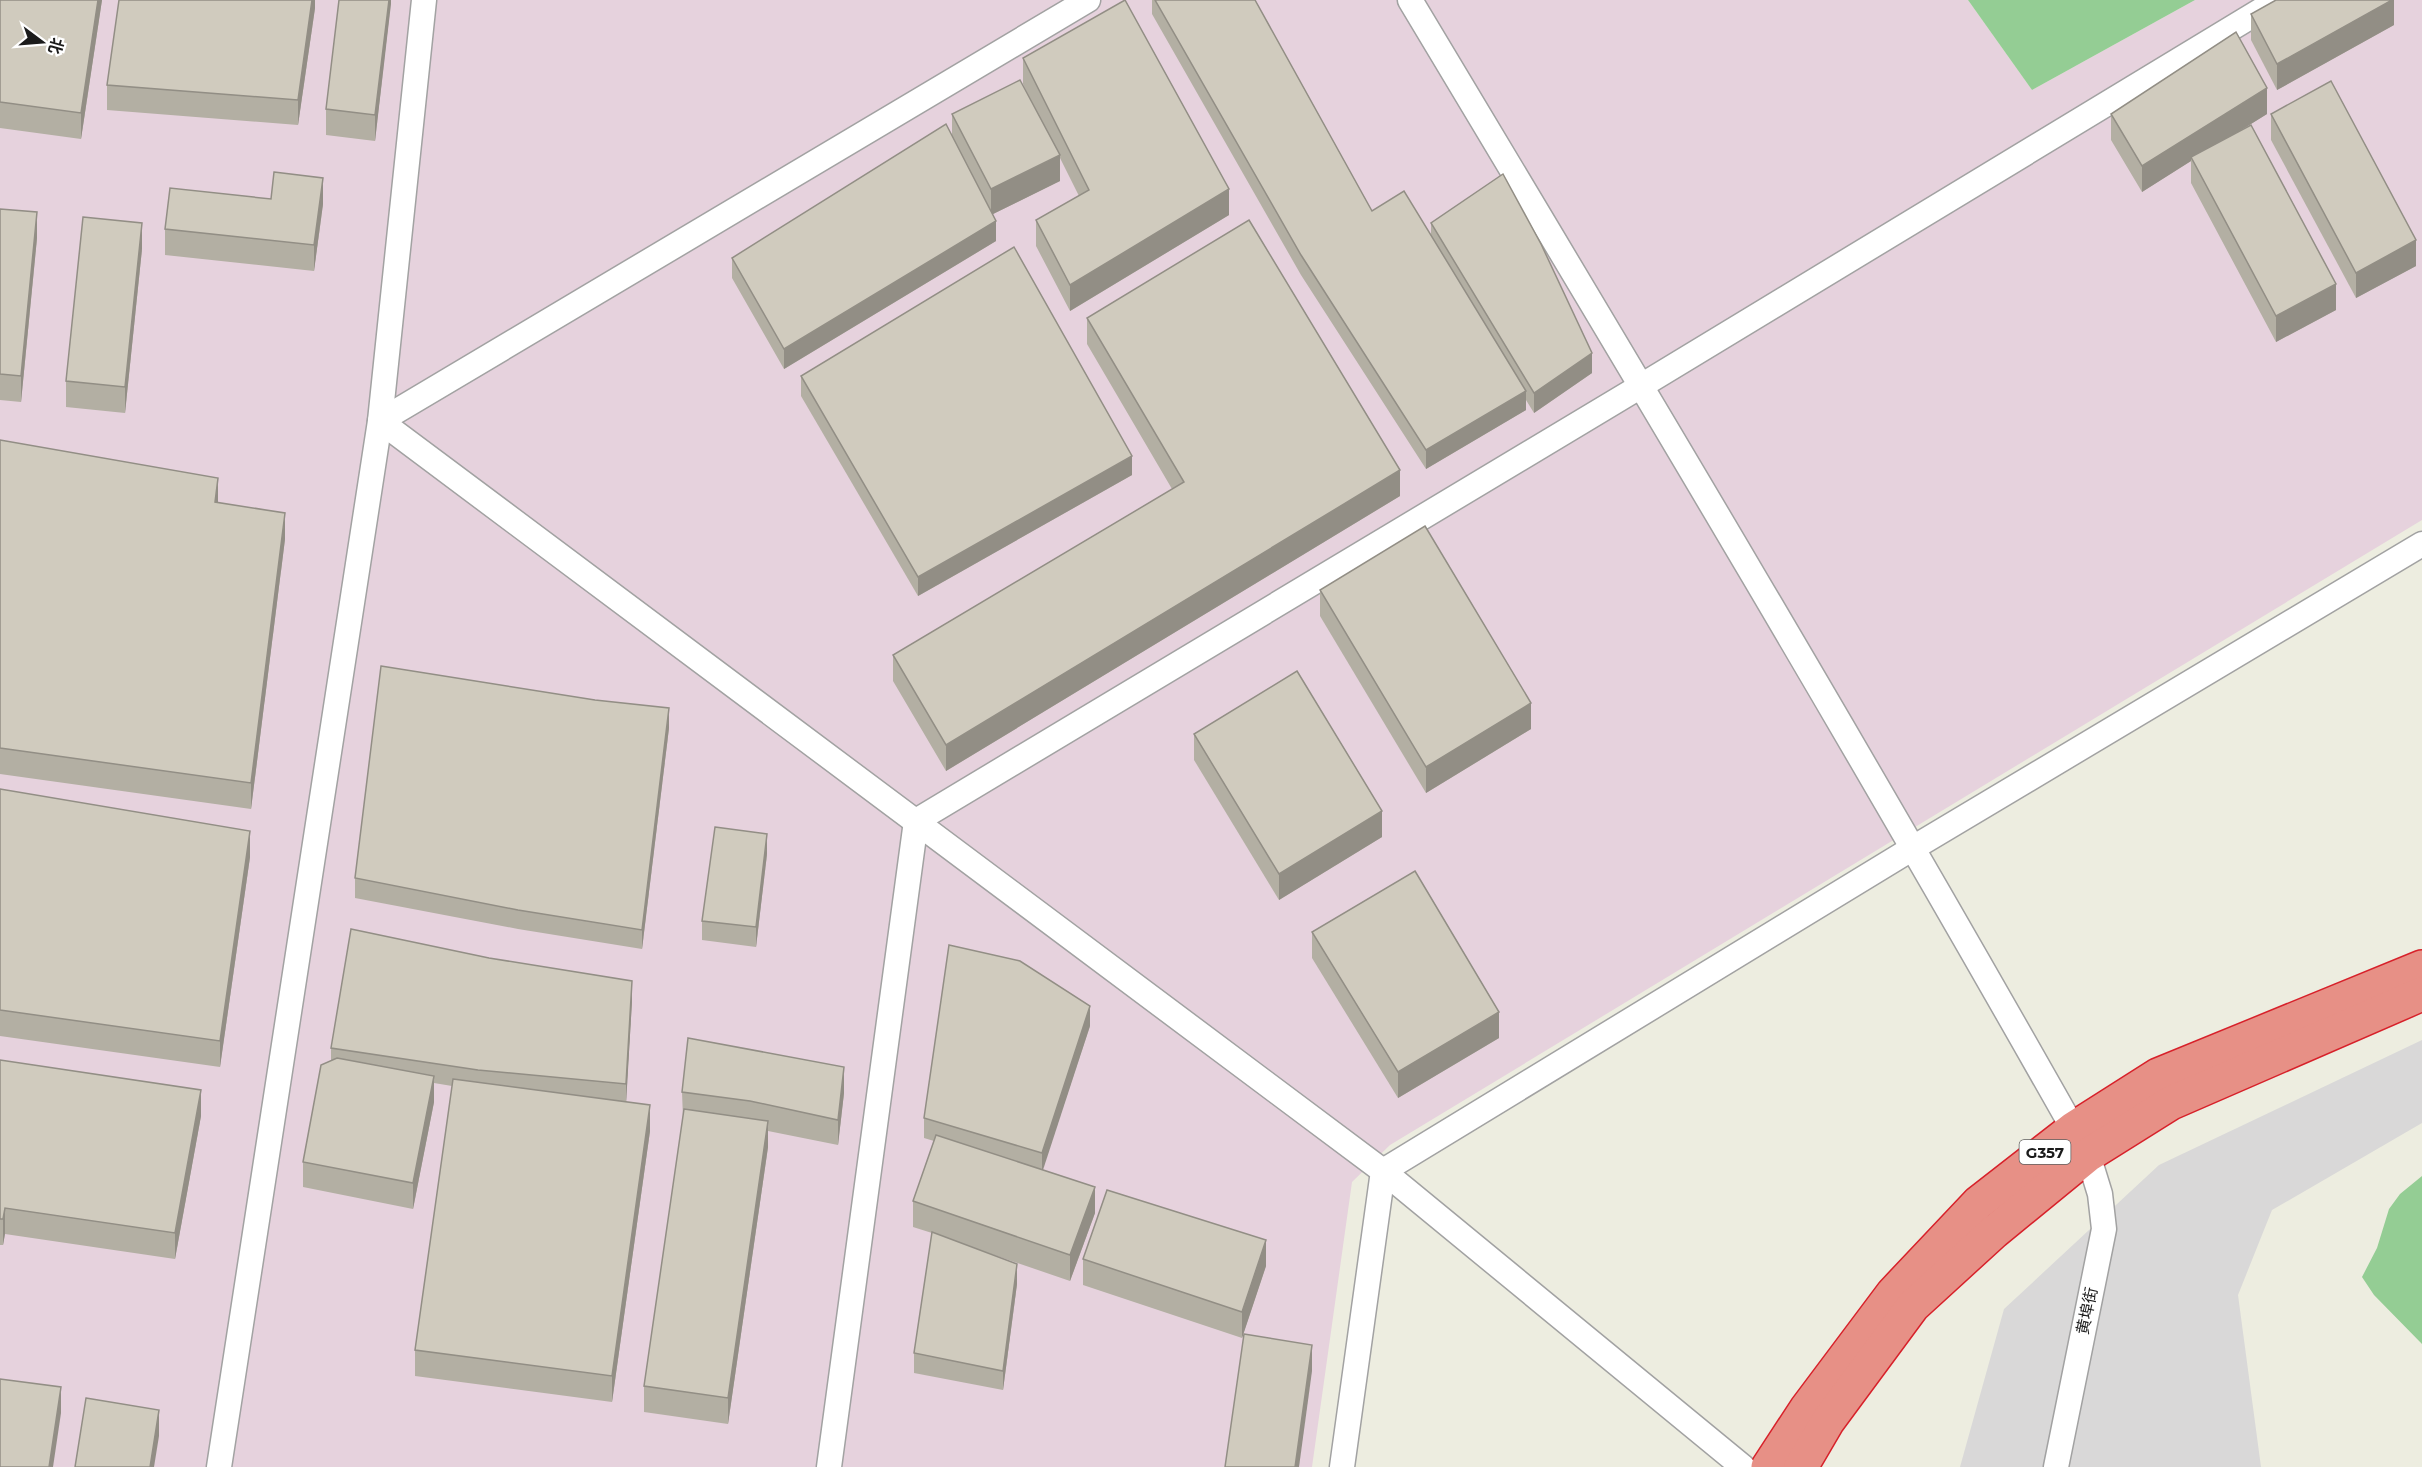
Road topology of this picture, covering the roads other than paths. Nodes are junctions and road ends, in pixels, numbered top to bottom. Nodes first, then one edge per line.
1 (424, 0) edge
2 (1088, 0) edge
3 (1410, 0) edge
4 (2278, 0) edge
5 (1641, 386) junction
6 (380, 421) junction
7 (2422, 544) edge
8 (916, 821) junction
9 (1913, 848) junction
10 (2422, 967) edge
11 (2422, 994) edge
12 (2081, 1142) junction
13 (1383, 1171) junction
14 (219, 1467) edge
15 (829, 1467) edge
16 (1342, 1467) edge
17 (1743, 1467) edge
18 (1768, 1467) edge
19 (1801, 1467) edge
20 (2056, 1467) edge

1 - 6 street
2 - 6 street
3 - 5 street, 黄埠街
4 - 5 street
5 - 8 street
5 - 9 street, 黄埠街
6 - 8 street
6 - 14 street
7 - 9 street
8 - 13 street
8 - 15 street
9 - 12 street, 黄埠街
9 - 13 street
10 - 12 highway, G357
11 - 12 highway, G357
12 - 18 highway, G357
12 - 19 highway, G357
12 - 20 street, 黄埠街
13 - 16 street
13 - 17 street

